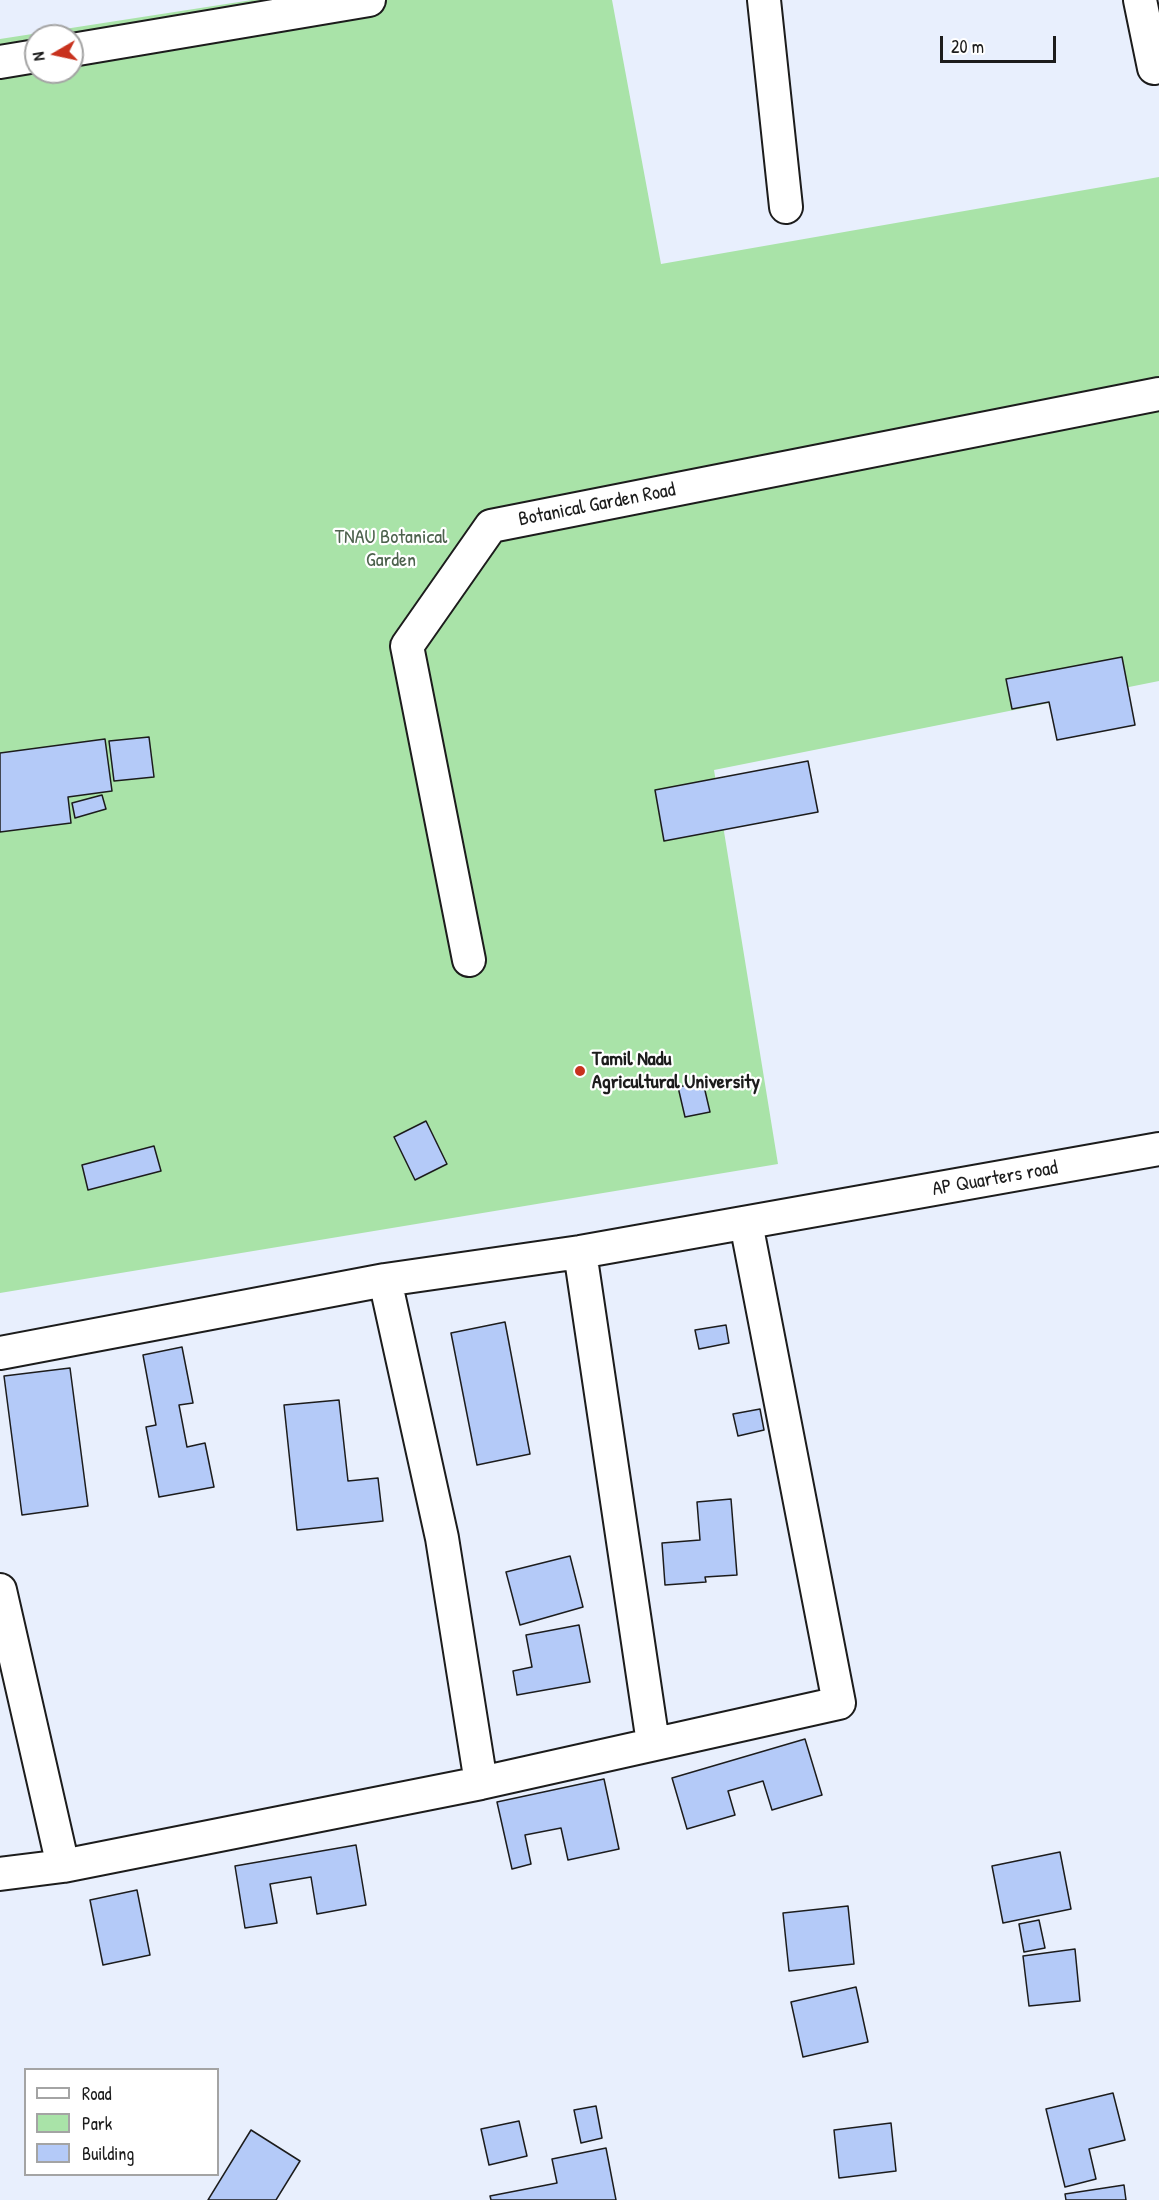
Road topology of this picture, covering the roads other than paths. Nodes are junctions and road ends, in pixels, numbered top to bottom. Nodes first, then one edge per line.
1 (369, 0) edge
2 (764, 0) edge
3 (1140, 0) edge
4 (84, 48) edge
5 (24, 58) edge
6 (0, 63) edge
7 (1154, 68) dead end
8 (786, 207) dead end
9 (1159, 394) edge
10 (469, 960) dead end
11 (1159, 1149) edge
12 (746, 1223) junction
13 (580, 1252) junction
14 (385, 1280) junction
15 (0, 1353) edge
16 (0, 1590) edge
17 (653, 1743) junction
18 (481, 1783) junction
19 (63, 1866) junction
20 (0, 1874) edge

1 - 4 street
2 - 8 street
3 - 7 street
5 - 6 street
9 - 10 street, Botanical Garden Road
11 - 12 street, AP Quarters road
12 - 13 street, AP Quarters road
12 - 17 street
13 - 14 street, AP Quarters road
13 - 17 street
14 - 15 street, AP Quarters road
14 - 18 street
16 - 19 street
17 - 18 street
18 - 19 street
19 - 20 street

